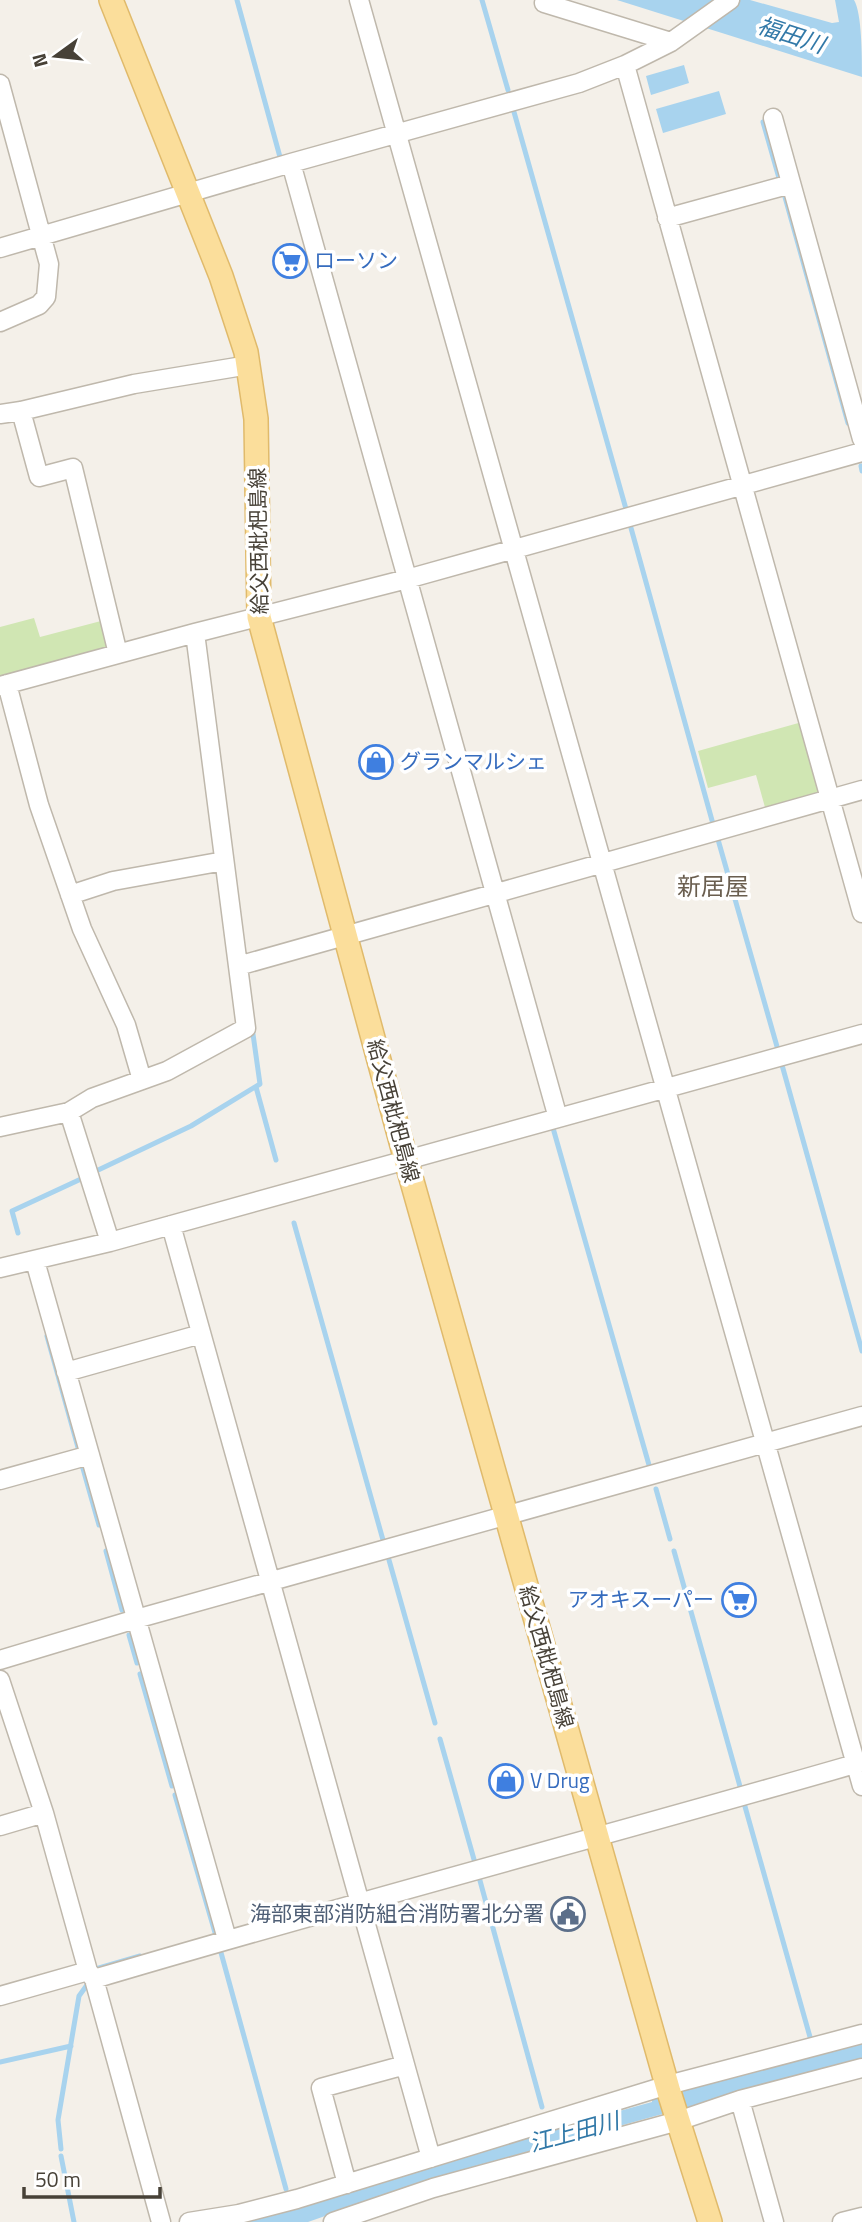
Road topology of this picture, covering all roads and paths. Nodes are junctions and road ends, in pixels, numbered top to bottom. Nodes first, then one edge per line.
1 (111, 0) edge
2 (359, 0) edge
3 (730, 0) edge
4 (544, 3) dead end
5 (674, 39) junction
6 (625, 65) junction
7 (0, 84) edge
8 (773, 118) dead end
9 (396, 134) junction
10 (291, 163) junction
11 (792, 184) junction
12 (187, 193) junction
13 (667, 218) junction
14 (42, 236) junction
15 (0, 248) edge
16 (0, 322) edge
17 (249, 365) junction
18 (21, 411) junction
19 (0, 414) edge
20 (862, 439) edge
21 (862, 452) edge
22 (742, 486) junction
23 (513, 550) junction
24 (407, 579) junction
25 (259, 617) junction
26 (195, 633) junction
27 (118, 654) junction
28 (4, 685) edge
29 (862, 790) edge
30 (830, 799) junction
31 (224, 860) junction
32 (602, 863) junction
33 (495, 893) junction
34 (70, 895) junction
35 (862, 913) edge
36 (344, 935) junction
37 (238, 966) junction
38 (862, 1034) edge
39 (142, 1080) junction
40 (665, 1088) junction
41 (69, 1112) junction
42 (558, 1118) junction
43 (0, 1127) edge
44 (406, 1160) junction
45 (171, 1225) junction
46 (110, 1242) junction
47 (35, 1261) junction
48 (0, 1268) edge
49 (201, 1334) junction
50 (66, 1372) junction
51 (862, 1416) edge
52 (765, 1443) junction
53 (90, 1455) junction
54 (0, 1479) edge
55 (507, 1516) junction
56 (270, 1582) junction
57 (136, 1619) junction
58 (0, 1660) edge
59 (0, 1680) edge
60 (859, 1763) edge
61 (862, 1786) edge
62 (44, 1813) junction
63 (0, 1826) edge
64 (597, 1838) junction
65 (360, 1903) junction
66 (227, 1939) junction
67 (91, 1975) junction
68 (0, 1996) edge
69 (862, 2034) edge
70 (405, 2065) junction
71 (862, 2068) edge
72 (669, 2089) junction
73 (740, 2100) junction
74 (678, 2119) junction
75 (431, 2158) junction
76 (347, 2184) junction
77 (862, 2217) edge
78 (160, 2222) edge
79 (189, 2222) edge
80 (333, 2222) edge
81 (709, 2222) edge
82 (774, 2222) edge
83 (842, 2222) edge

1 - 12 main road, 給父西枇杷島線
2 - 9 street
3 - 5 street
4 - 5 street
5 - 6 street
6 - 9 street
6 - 13 street
7 - 14 street
8 - 11 street
9 - 10 street
9 - 23 street
10 - 12 street
10 - 24 street
11 - 13 street
11 - 20 street
12 - 14 street
12 - 17 main road, 給父西枇杷島線
13 - 22 street
14 - 15 street
14 - 16 street
17 - 18 street
17 - 25 main road, 給父西枇杷島線
18 - 19 street
18 - 27 street
21 - 22 street
22 - 23 street
22 - 30 street
23 - 24 street
23 - 32 street
24 - 25 street
24 - 33 street
25 - 26 street
25 - 36 main road, 給父西枇杷島線
26 - 27 street
26 - 31 street
27 - 28 street
28 - 34 street
29 - 30 street
30 - 32 street
30 - 35 street
31 - 34 street
31 - 37 street
32 - 33 street
32 - 40 street
33 - 36 street
33 - 42 street
34 - 39 street
36 - 37 street
36 - 44 main road, 給父西枇杷島線
37 - 39 street
38 - 40 street
39 - 41 street
40 - 42 street
40 - 52 street
41 - 43 street
41 - 46 street
42 - 44 street
44 - 45 street
44 - 55 main road, 給父西枇杷島線
45 - 46 street
45 - 49 street
46 - 47 street
47 - 48 street
47 - 50 street
49 - 50 street
49 - 56 street
50 - 53 street
51 - 52 street
52 - 55 street
52 - 60 street
53 - 54 street
53 - 57 street
55 - 56 street
55 - 64 main road, 給父西枇杷島線
56 - 57 street
56 - 65 street
57 - 58 street
57 - 66 street
59 - 62 street
60 - 61 street
60 - 64 street
62 - 63 street
62 - 67 street
64 - 65 street
64 - 72 main road, 給父西枇杷島線
65 - 66 street
65 - 70 street
66 - 67 street
67 - 68 street
67 - 78 street
69 - 72 street
70 - 75 street
70 - 76 street
71 - 73 street
72 - 74 main road, 給父西枇杷島線
72 - 75 street
73 - 74 street
73 - 82 street
74 - 80 street
74 - 81 main road, 給父西枇杷島線
75 - 76 street
76 - 79 street
77 - 83 street

